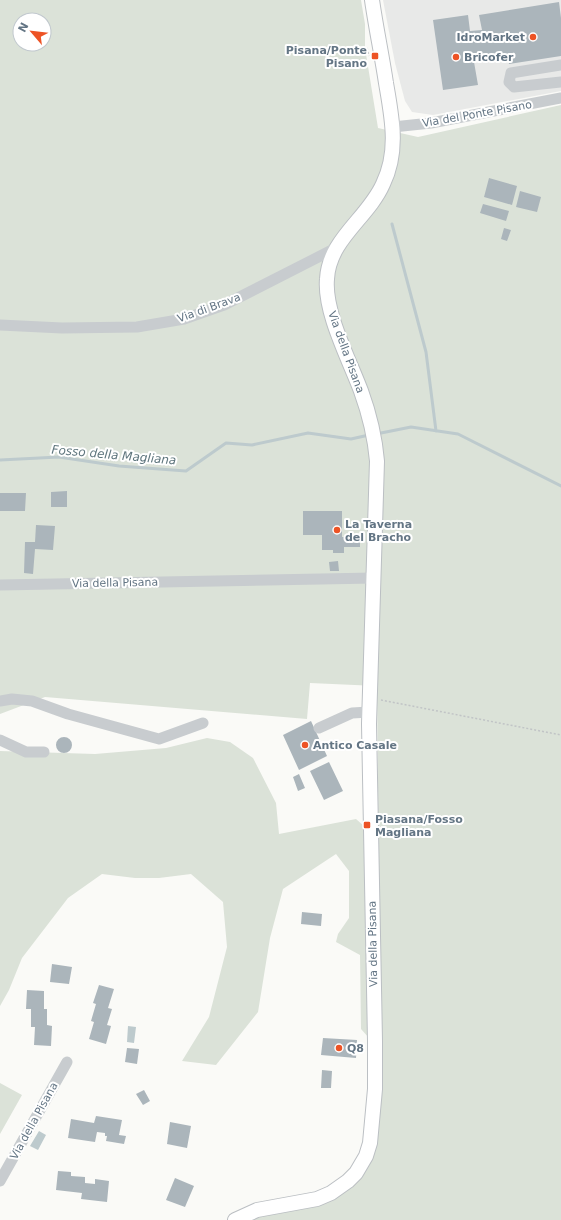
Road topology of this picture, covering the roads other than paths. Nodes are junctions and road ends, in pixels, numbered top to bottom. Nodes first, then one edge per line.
1 (372, 0) edge
2 (561, 65) edge
3 (561, 82) edge
4 (561, 98) edge
5 (394, 127) junction
6 (336, 248) junction
7 (0, 325) edge
8 (374, 578) junction
9 (0, 585) edge
10 (0, 700) edge
11 (369, 712) junction
12 (203, 723) dead end
13 (319, 728) dead end
14 (0, 740) edge
15 (44, 752) dead end
16 (67, 1062) dead end
17 (0, 1182) edge
18 (235, 1220) edge

1 - 5 main road, Via della Pisana
2 - 3 street
4 - 5 street, Via del Ponte Pisano
5 - 6 main road, Via della Pisana
6 - 7 street, Via di Brava
6 - 8 main road, Via della Pisana
8 - 9 street, Via della Pisana
8 - 11 main road, Via della Pisana
10 - 12 street
11 - 13 street
11 - 18 main road, Via della Pisana
14 - 15 street
16 - 17 street, Via della Pisana

